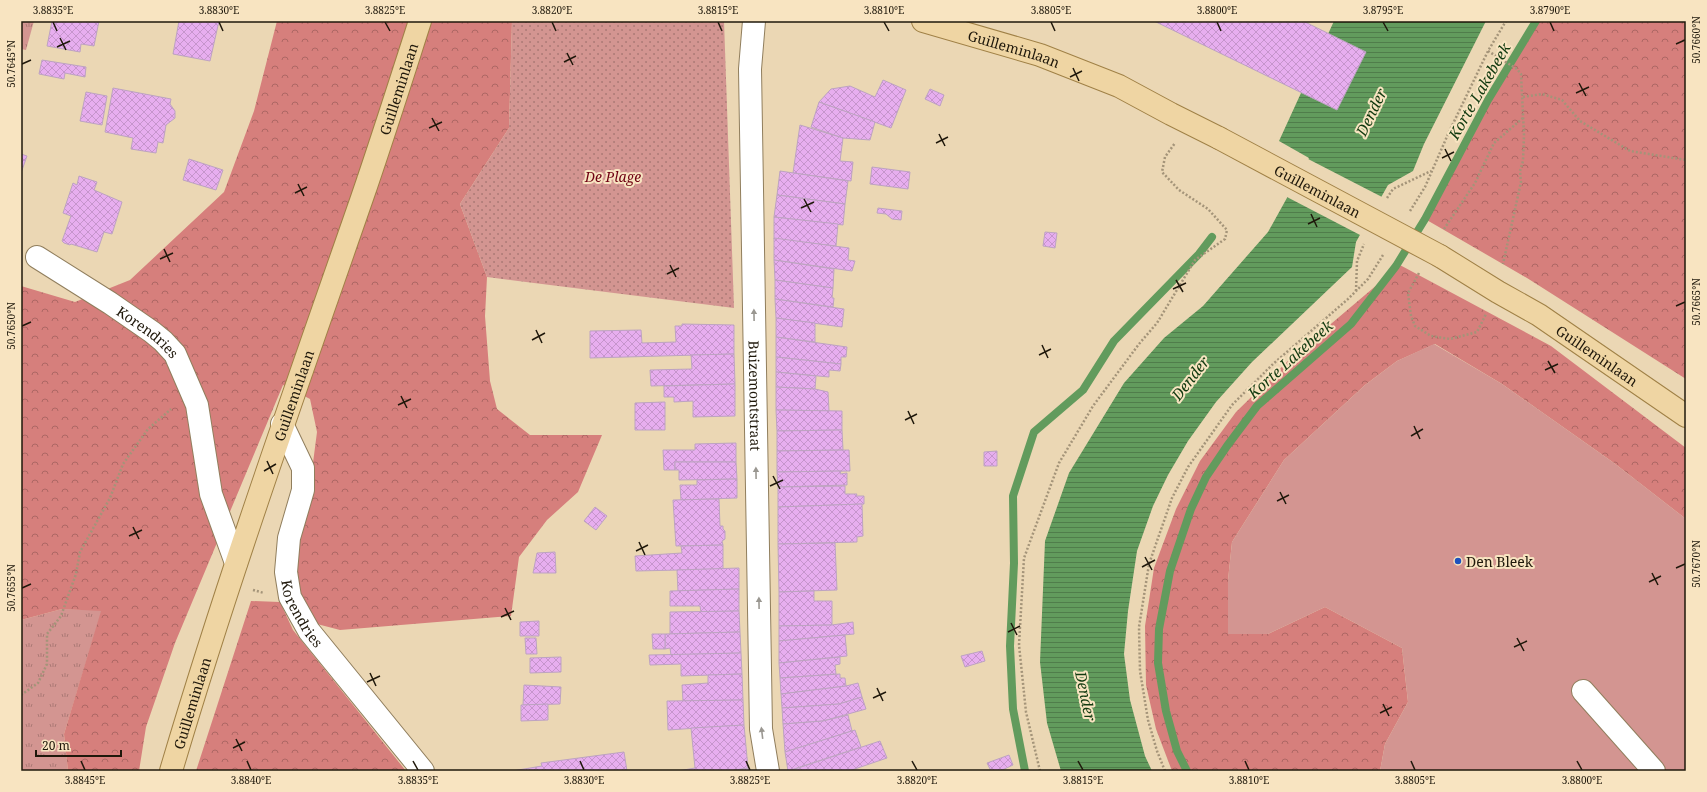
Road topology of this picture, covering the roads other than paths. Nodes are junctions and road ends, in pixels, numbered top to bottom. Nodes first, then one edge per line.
1 (420, 21) edge
2 (754, 21) edge
3 (922, 21) edge
4 (37, 257) dead end
5 (1686, 416) edge
6 (282, 424) junction
7 (236, 563) junction
8 (1583, 691) dead end
9 (171, 771) edge
10 (423, 771) edge
11 (768, 771) edge
12 (1654, 771) edge

1 - 6 main road, Guilleminlaan
11 -> 2 street, Buizemontstraat
3 - 5 main road, Guilleminlaan, bridge
4 - 7 street, Korendries
6 - 7 main road, Guilleminlaan
6 - 10 street, Korendries
7 - 9 main road, Guilleminlaan
8 - 12 street

